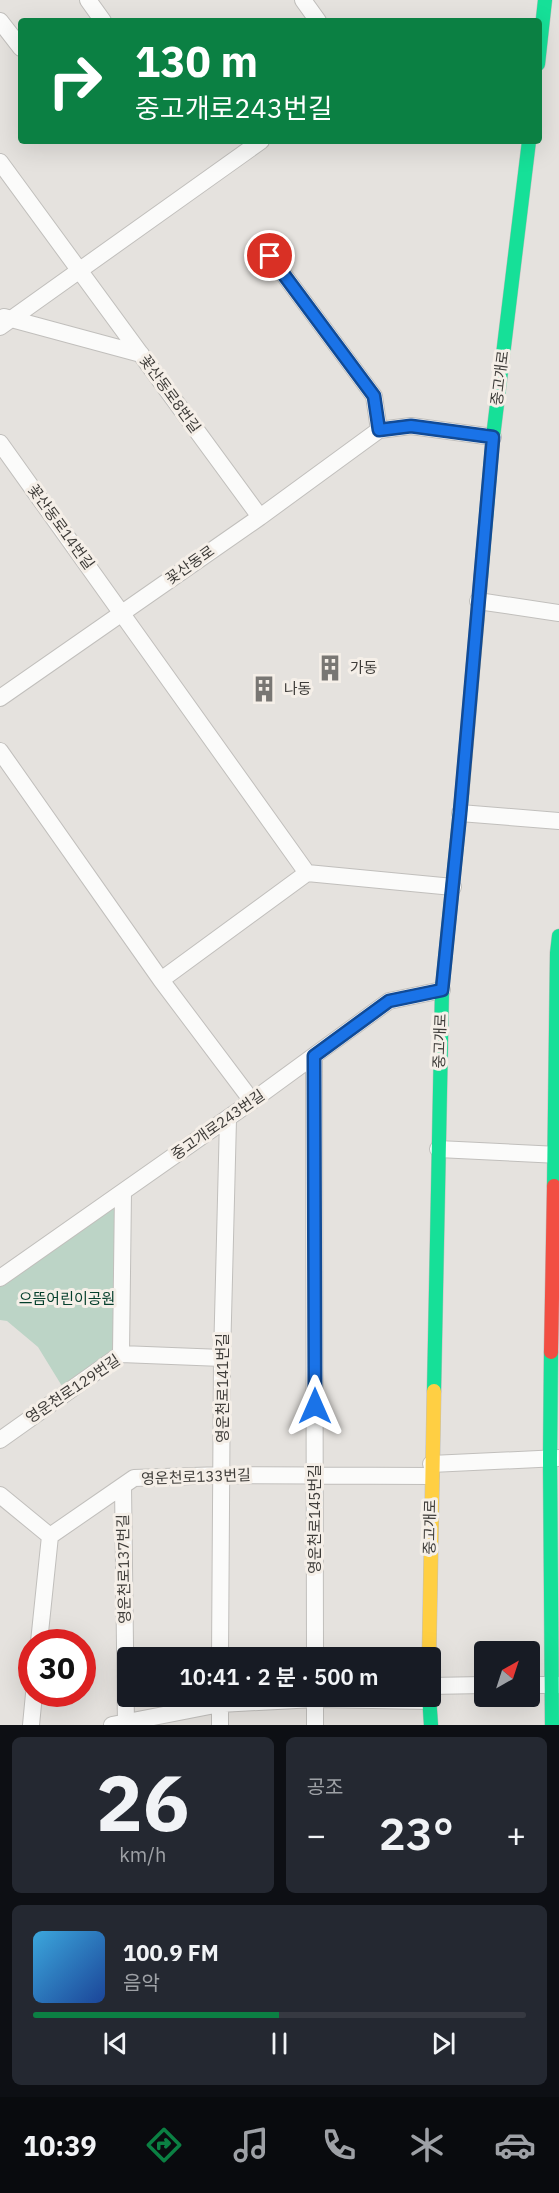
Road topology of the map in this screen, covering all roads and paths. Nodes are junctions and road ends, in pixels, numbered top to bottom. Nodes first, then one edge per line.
1 (303, 0) edge
2 (545, 0) edge
3 (316, 18) edge
4 (0, 21) edge
5 (542, 27) edge
6 (18, 44) edge
7 (257, 144) edge
8 (529, 144) edge
9 (0, 162) edge
10 (270, 256) dead end
11 (80, 271) junction
12 (4, 320) edge
13 (141, 354) junction
14 (379, 430) junction
15 (493, 437) junction
16 (0, 442) edge
17 (260, 517) junction
18 (478, 601) junction
19 (123, 612) junction
20 (559, 613) edge
21 (0, 698) edge
22 (0, 751) edge
23 (460, 813) junction
24 (559, 821) edge
25 (307, 873) junction
26 (453, 887) junction
27 (559, 936) edge
28 (161, 980) junction
29 (442, 990) junction
30 (557, 1046) edge
31 (314, 1056) junction
32 (252, 1101) junction
33 (228, 1119) junction
34 (438, 1149) junction
35 (556, 1155) edge
36 (123, 1192) junction
37 (0, 1278) edge
38 (121, 1354) junction
39 (222, 1358) junction
40 (0, 1440) edge
41 (555, 1458) edge
42 (431, 1470) junction
43 (222, 1475) junction
44 (315, 1476) junction
45 (123, 1486) junction
46 (0, 1495) edge
47 (50, 1536) junction
48 (555, 1571) edge
49 (40, 1629) edge
50 (220, 1647) edge
51 (315, 1647) edge
52 (429, 1647) edge
53 (540, 1685) edge
54 (556, 1685) edge
55 (474, 1687) edge
56 (441, 1692) edge
57 (33, 1707) edge
58 (191, 1707) edge
59 (220, 1707) edge
60 (315, 1707) edge
61 (430, 1707) edge
62 (121, 1724) edge
63 (32, 1725) edge
64 (220, 1725) edge
65 (315, 1725) edge
66 (431, 1725) edge
67 (552, 1725) edge

1 - 3 street
2 - 5 street
4 - 6 street
7 - 11 street
8 - 15 street, 중고개로
9 - 11 street, 꽃산동로8번길
10 - 14 street
11 - 12 street
11 - 13 street, 꽃산동로8번길
12 - 13 street
13 - 17 street, 꽃산동로8번길
14 - 15 street, 꽃산동로
14 - 17 street, 꽃산동로
15 - 18 street, 중고개로
16 - 19 street, 꽃산동로14번길
17 - 19 street, 꽃산동로
18 - 20 street
18 - 23 street, 중고개로
19 - 21 street, 꽃산동로
19 - 25 street, 꽃산동로14번길
22 - 28 street
23 - 24 street
23 - 26 street, 중고개로
25 - 26 street
25 - 28 street
26 - 29 street, 중고개로
27 - 30 street
28 - 32 street
29 - 31 street, 중고개로243번길
29 - 34 street, 중고개로
30 - 35 street
31 - 32 street, 중고개로243번길
31 - 44 street, 영운천로145번길
32 - 33 street, 중고개로243번길
33 - 36 street, 중고개로243번길
33 - 39 street, 영운천로141번길
34 - 35 street
34 - 42 street, 중고개로
35 - 41 street
36 - 37 street, 중고개로243번길
36 - 38 street
38 - 39 street, 영운천로129번길
38 - 40 street, 영운천로129번길
39 - 43 street, 영운천로141번길
41 - 42 street, 영운천로133번길
41 - 48 street
42 - 44 street, 영운천로133번길
42 - 52 street, 중고개로
43 - 44 street, 영운천로133번길
43 - 45 street, 영운천로133번길
43 - 50 street, 영운천로141번길
44 - 51 street, 영운천로145번길
45 - 47 street, 영운천로133번길
45 - 62 street, 영운천로137번길
46 - 47 street
47 - 49 street
48 - 54 street
53 - 54 street
54 - 67 street
55 - 56 street
57 - 63 street
58 - 62 street
59 - 64 street
60 - 65 street
61 - 66 street

